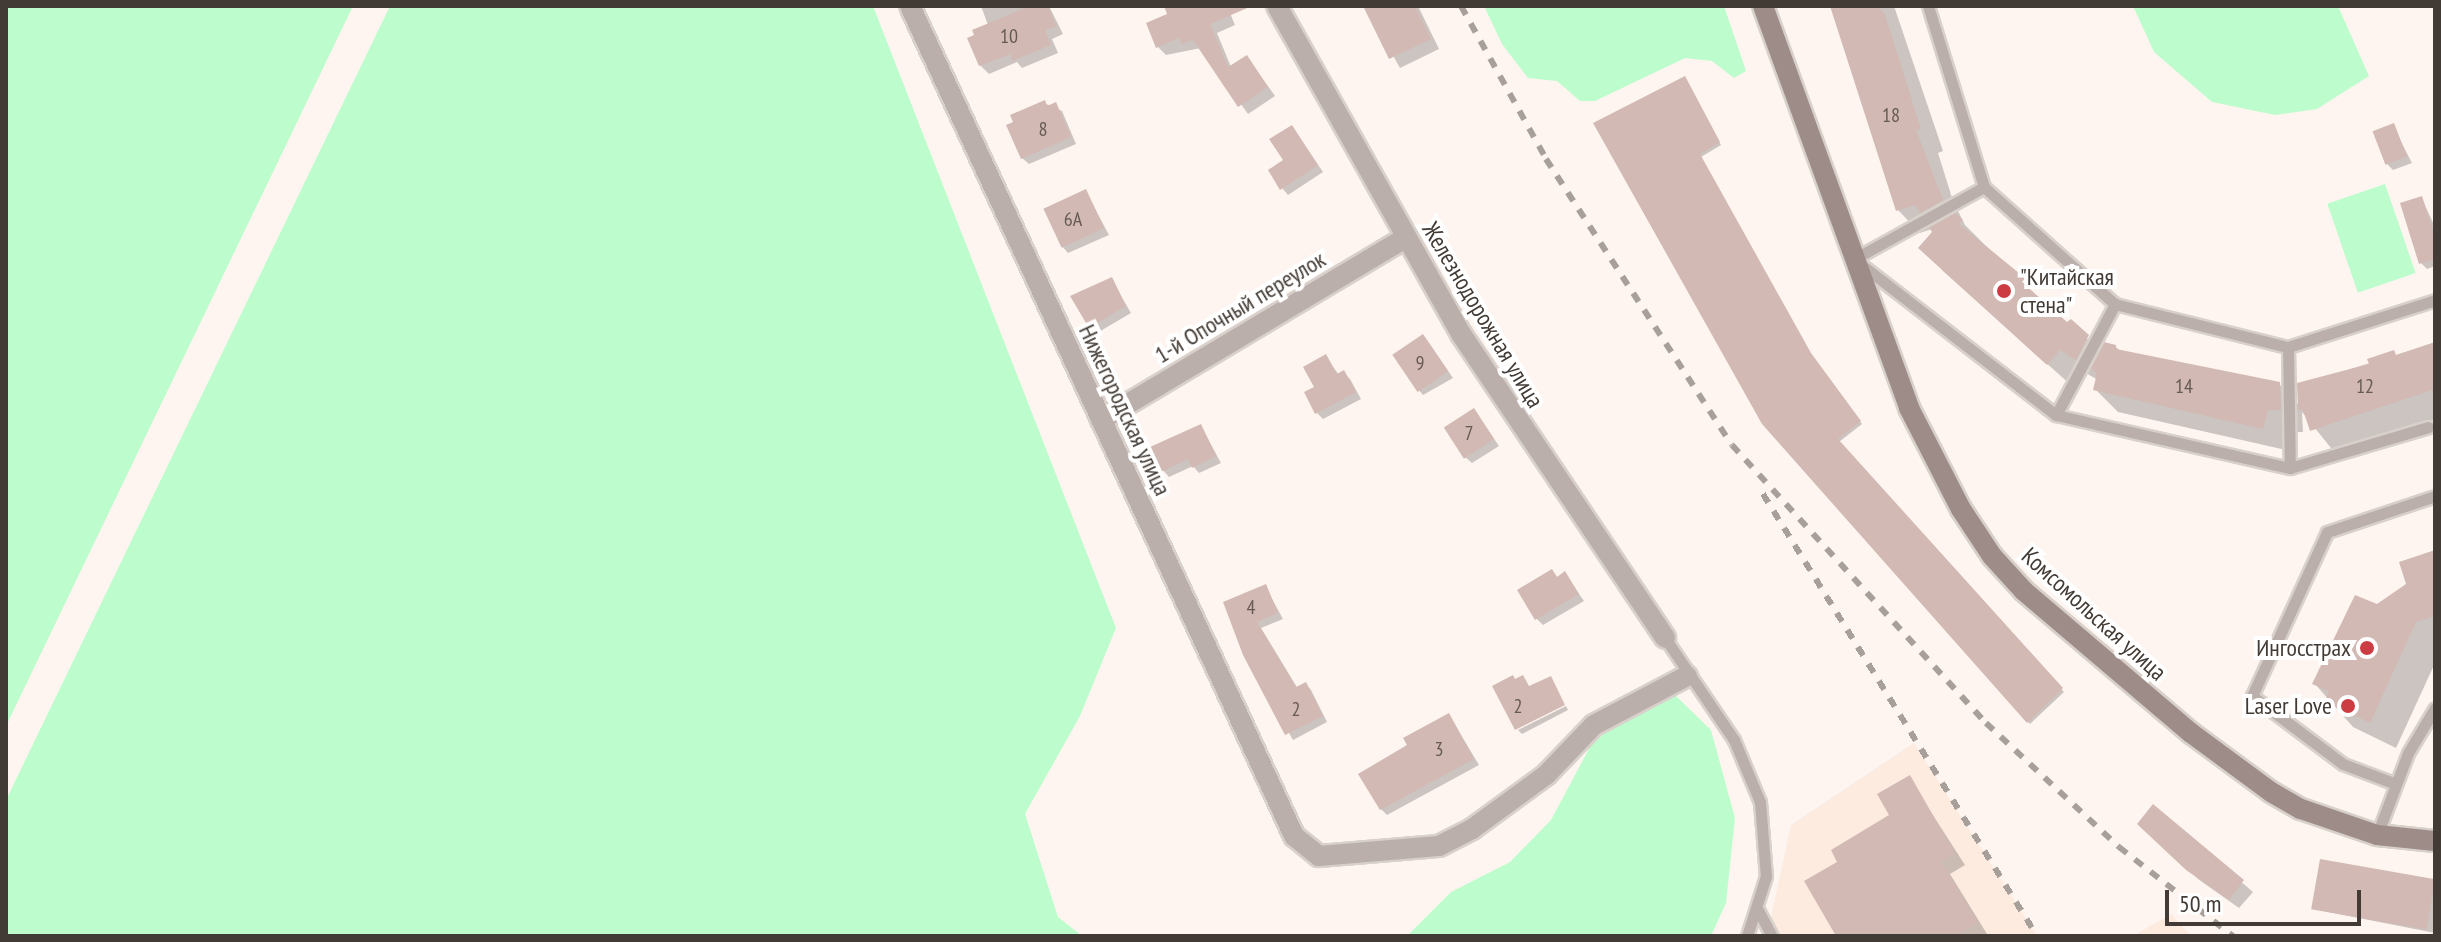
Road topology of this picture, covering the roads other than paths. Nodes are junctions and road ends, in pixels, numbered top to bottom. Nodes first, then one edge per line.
1 (910, 6) edge
2 (1277, 6) edge
3 (1763, 6) edge
4 (1928, 6) edge
5 (1984, 187) junction
6 (1405, 238) junction
7 (1854, 259) junction
8 (2435, 300) edge
9 (2115, 304) junction
10 (2288, 347) junction
11 (2056, 415) junction
12 (1101, 420) junction
13 (2428, 427) dead end
14 (2290, 468) junction
15 (2435, 496) edge
16 (1665, 638) joint
17 (1687, 676) junction
18 (2435, 708) edge
19 (2396, 784) junction
20 (2377, 835) junction
21 (2435, 841) edge
22 (1758, 910) junction
23 (1747, 936) edge
24 (1772, 936) edge

1 - 12 street, Нижегородская улица
2 - 6 street, Железнодорожная улица
3 - 7 street, Комсомольская улица
4 - 5 lane
5 - 7 lane
5 - 9 lane
6 - 12 street, 1-й Опочный переулок
6 - 16 street, Железнодорожная улица
7 - 11 lane
7 - 20 street, Комсомольская улица
8 - 10 lane
9 - 10 lane
9 - 11 lane
10 - 14 lane
11 - 14 lane
12 - 17 street, Нижегородская улица
13 - 14 lane
15 - 19 lane
16 - 17 lane
17 - 22 lane
18 - 19 lane
19 - 20 lane
20 - 21 street, Комсомольская улица
22 - 23 lane
22 - 24 lane

